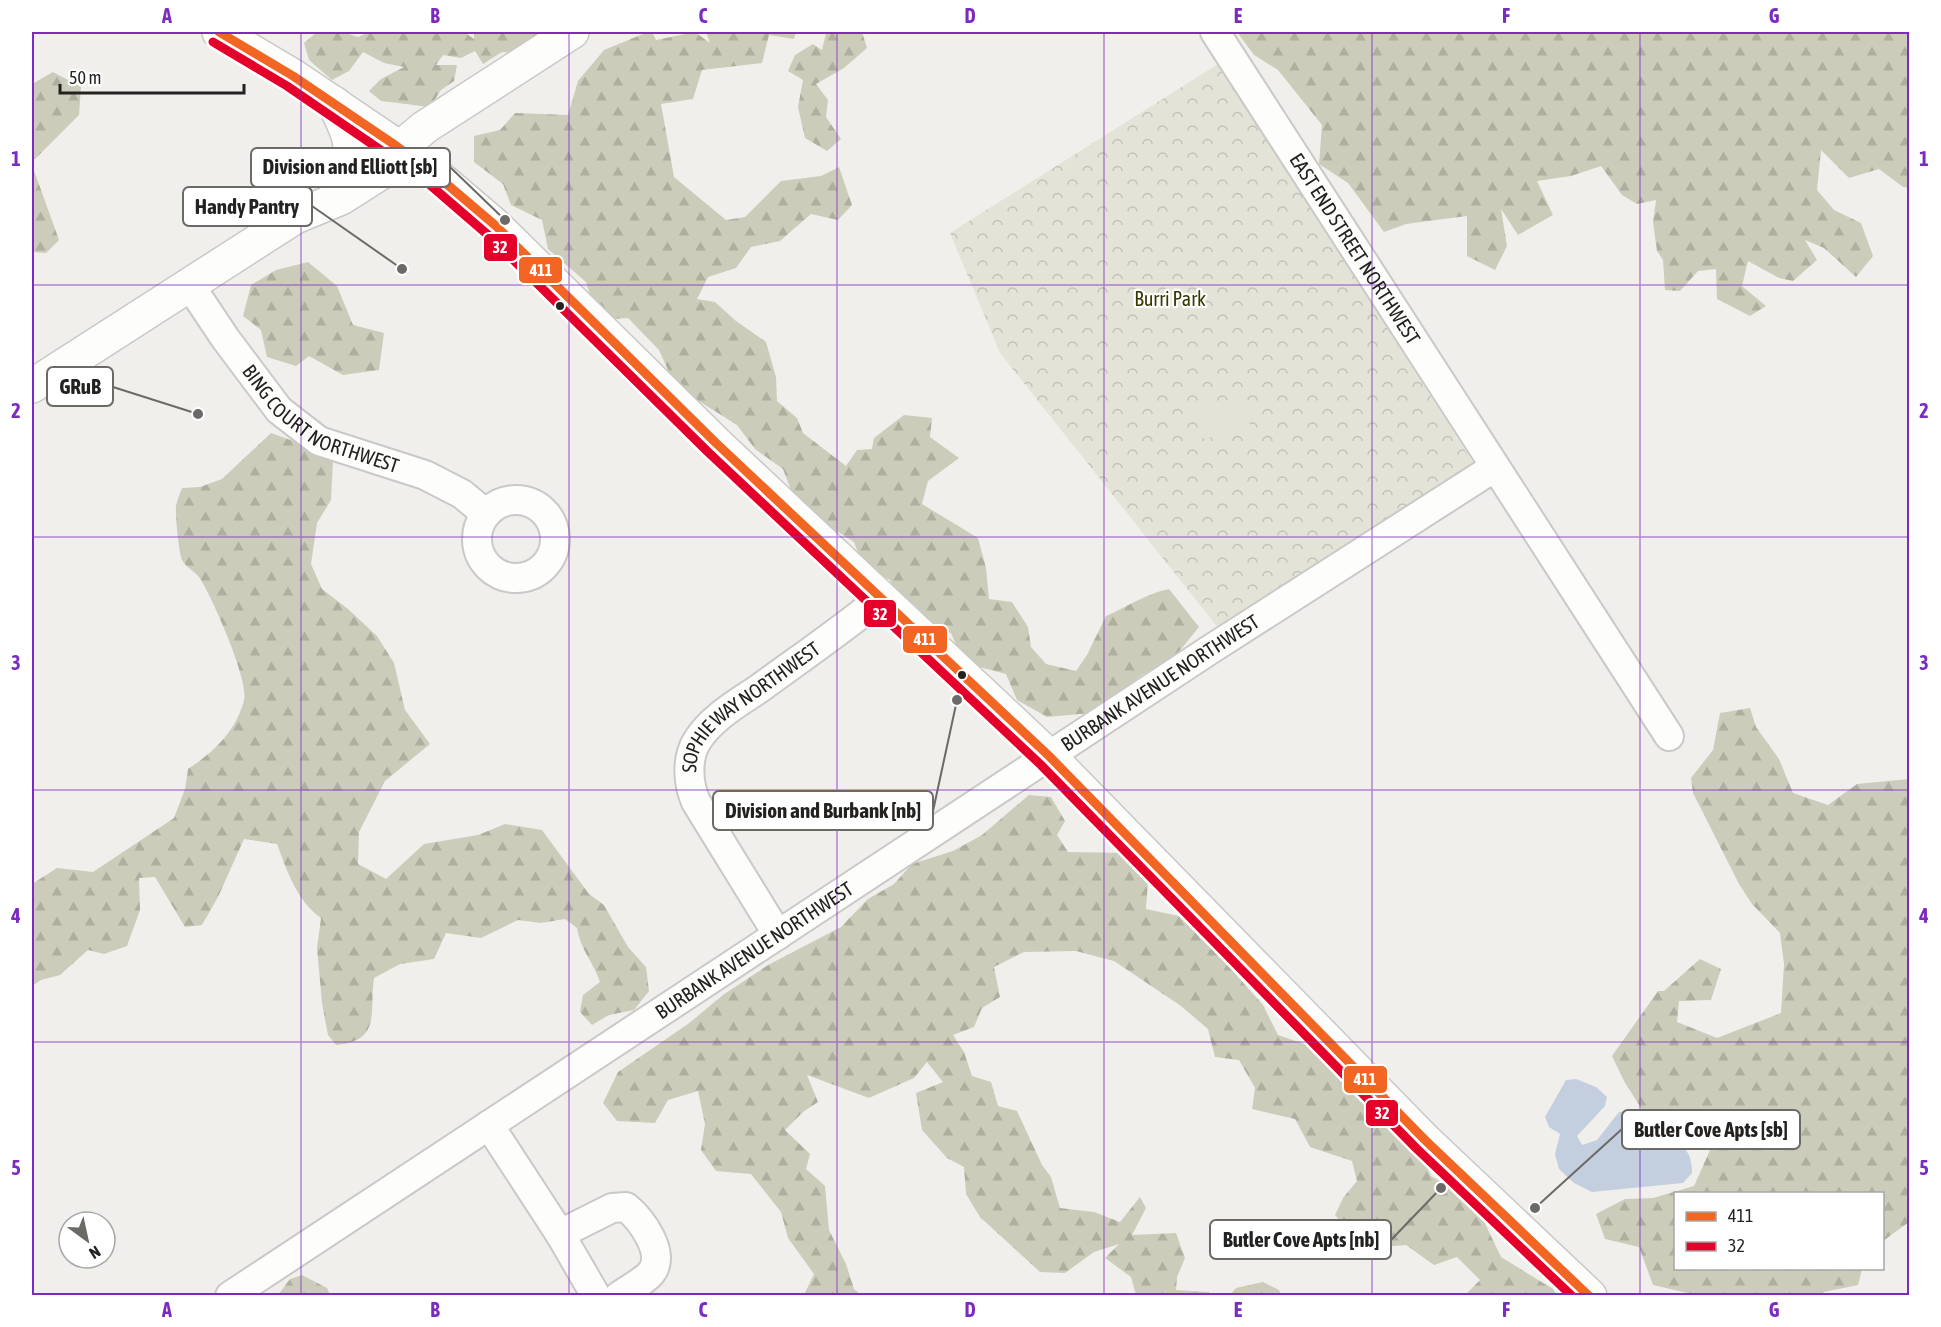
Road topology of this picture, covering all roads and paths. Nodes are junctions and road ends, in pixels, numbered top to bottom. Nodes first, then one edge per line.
1 (219, 32) edge
2 (572, 32) edge
3 (1215, 32) edge
4 (334, 102) junction
5 (396, 145) junction
6 (335, 182) junction
7 (295, 217) junction
8 (189, 284) junction
9 (32, 386) edge
10 (1496, 467) junction
11 (486, 514) dead end
12 (881, 598) junction
13 (1669, 736) dead end
14 (1049, 756) junction
15 (778, 934) junction
16 (489, 1125) junction
17 (560, 1234) junction
18 (230, 1296) edge
19 (596, 1296) edge
20 (619, 1296) edge
21 (1590, 1296) edge

1 - 4 street
2 - 5 street
3 - 10 street, EAST END STREET NORTHWEST
4 - 5 street
4 - 6 street
5 - 6 street
5 - 7 street
5 - 12 street
6 - 7 street
7 - 8 street
8 - 9 street
8 - 11 street, BING COURT NORTHWEST
10 - 13 street
10 - 14 street, BURBANK AVENUE NORTHWEST
12 - 14 street
12 - 15 street, SOPHIE WAY NORTHWEST
14 - 15 street, BURBANK AVENUE NORTHWEST
14 - 21 street
15 - 16 street, BURBANK AVENUE NORTHWEST
16 - 17 street
16 - 18 street, BURBANK AVENUE NORTHWEST
17 - 19 street
17 - 20 street

